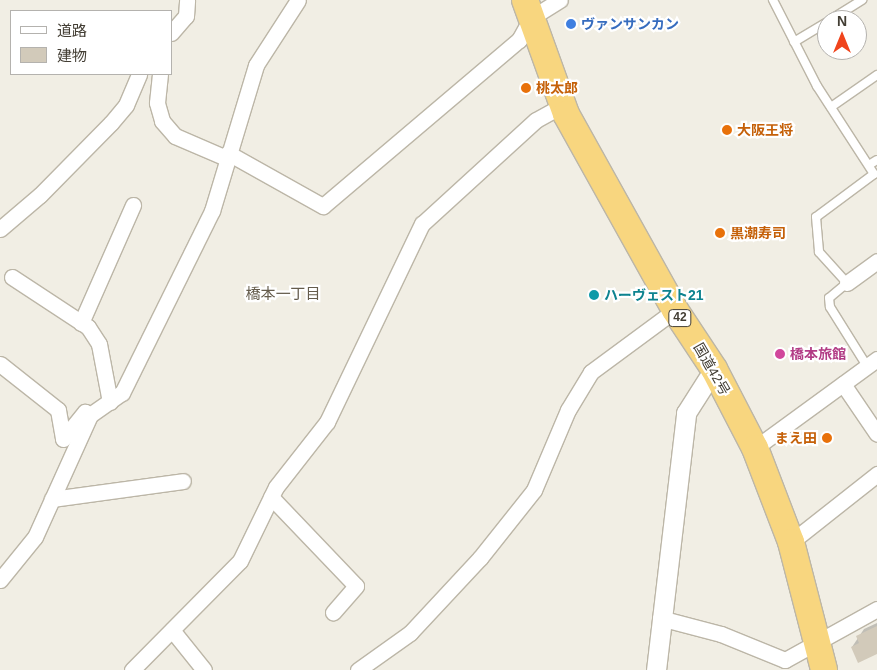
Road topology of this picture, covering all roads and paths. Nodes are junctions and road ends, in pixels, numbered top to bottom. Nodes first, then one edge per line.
1 (187, 0) edge
2 (298, 0) edge
3 (560, 0) edge
4 (773, 0) edge
5 (862, 0) edge
6 (528, 9) edge
7 (846, 10) edge
8 (817, 28) edge
9 (172, 34) edge
10 (794, 42) junction
11 (139, 75) edge
12 (160, 75) edge
13 (877, 75) edge
14 (563, 105) junction
15 (830, 107) junction
16 (227, 155) junction
17 (877, 160) edge
18 (869, 166) junction
19 (133, 205) dead end
20 (0, 229) edge
21 (877, 261) edge
22 (12, 277) dead end
23 (847, 283) junction
24 (675, 310) junction
25 (81, 322) junction
26 (872, 362) edge
27 (0, 364) edge
28 (714, 369) junction
29 (843, 384) junction
30 (110, 402) junction
31 (90, 415) junction
32 (877, 434) edge
33 (754, 448) junction
34 (877, 474) edge
35 (183, 481) dead end
36 (271, 497) junction
37 (52, 499) junction
38 (791, 542) junction
39 (0, 580) edge
40 (877, 609) edge
41 (333, 612) dead end
42 (660, 618) junction
43 (172, 630) junction
44 (816, 644) junction
45 (132, 670) edge
46 (204, 670) edge
47 (358, 670) edge
48 (656, 670) edge
49 (818, 670) edge
50 (824, 670) edge

1 - 9 street
2 - 16 street
3 - 6 street
4 - 10 lane
5 - 7 lane
6 - 14 highway, 国道42号 / 42
6 - 16 street
8 - 10 lane
10 - 15 lane
11 - 20 street
12 - 16 street
13 - 15 lane
14 - 24 highway, 国道42号 / 42
14 - 36 street
15 - 18 lane
16 - 30 street
17 - 18 lane
18 - 23 lane
19 - 25 street
21 - 23 street
22 - 25 street
23 - 26 lane
24 - 28 highway, 国道42号 / 42
24 - 47 street
25 - 30 street
26 - 29 street
27 - 31 street
28 - 33 highway, 国道42号 / 42
28 - 42 street
29 - 32 street
29 - 33 street
30 - 31 street
31 - 37 street
33 - 38 highway, 国道42号 / 42
34 - 38 street
35 - 37 street
36 - 41 street
36 - 43 street
37 - 39 street
38 - 44 highway, 国道42号 / 42
40 - 44 street
42 - 44 street
42 - 48 street
43 - 45 street
43 - 46 street
44 - 49 highway, 国道42号 / 42
44 - 50 highway, 国道42号 / 42

